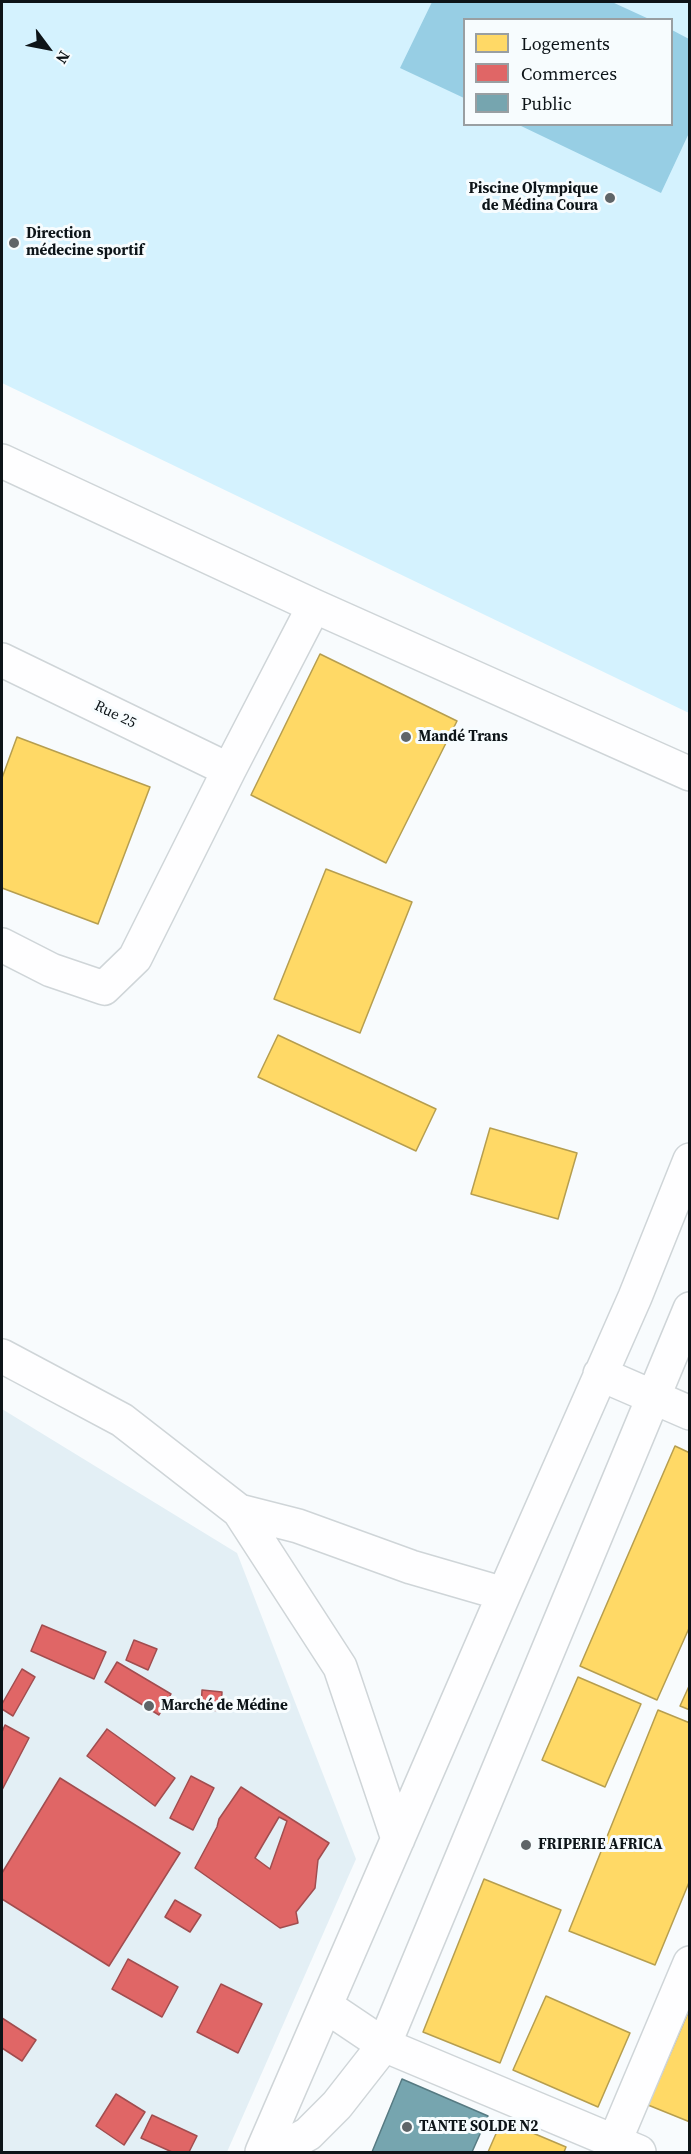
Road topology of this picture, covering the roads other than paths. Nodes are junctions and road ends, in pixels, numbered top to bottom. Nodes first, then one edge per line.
1 (2, 462) edge
2 (314, 606) junction
3 (2, 660) edge
4 (229, 770) junction
5 (690, 774) edge
6 (2, 945) edge
7 (690, 1160) edge
8 (690, 1309) edge
9 (2, 1356) edge
10 (600, 1374) junction
11 (654, 1397) junction
12 (690, 1413) edge
13 (239, 1511) junction
14 (504, 1593) junction
15 (398, 1839) junction
16 (690, 1964) edge
17 (326, 2006) junction
18 (384, 2044) junction
19 (626, 2147) edge
20 (262, 2152) edge
21 (275, 2152) edge

1 - 2 street
2 - 4 street
2 - 5 street
3 - 4 street, Rue 25
4 - 6 street
7 - 10 street
8 - 11 street
9 - 13 street
10 - 11 street
10 - 14 street
11 - 12 street
11 - 18 street
13 - 14 street
13 - 15 street
14 - 15 street
15 - 17 street
16 - 19 street
17 - 18 street
17 - 20 street
18 - 19 street
18 - 21 street

